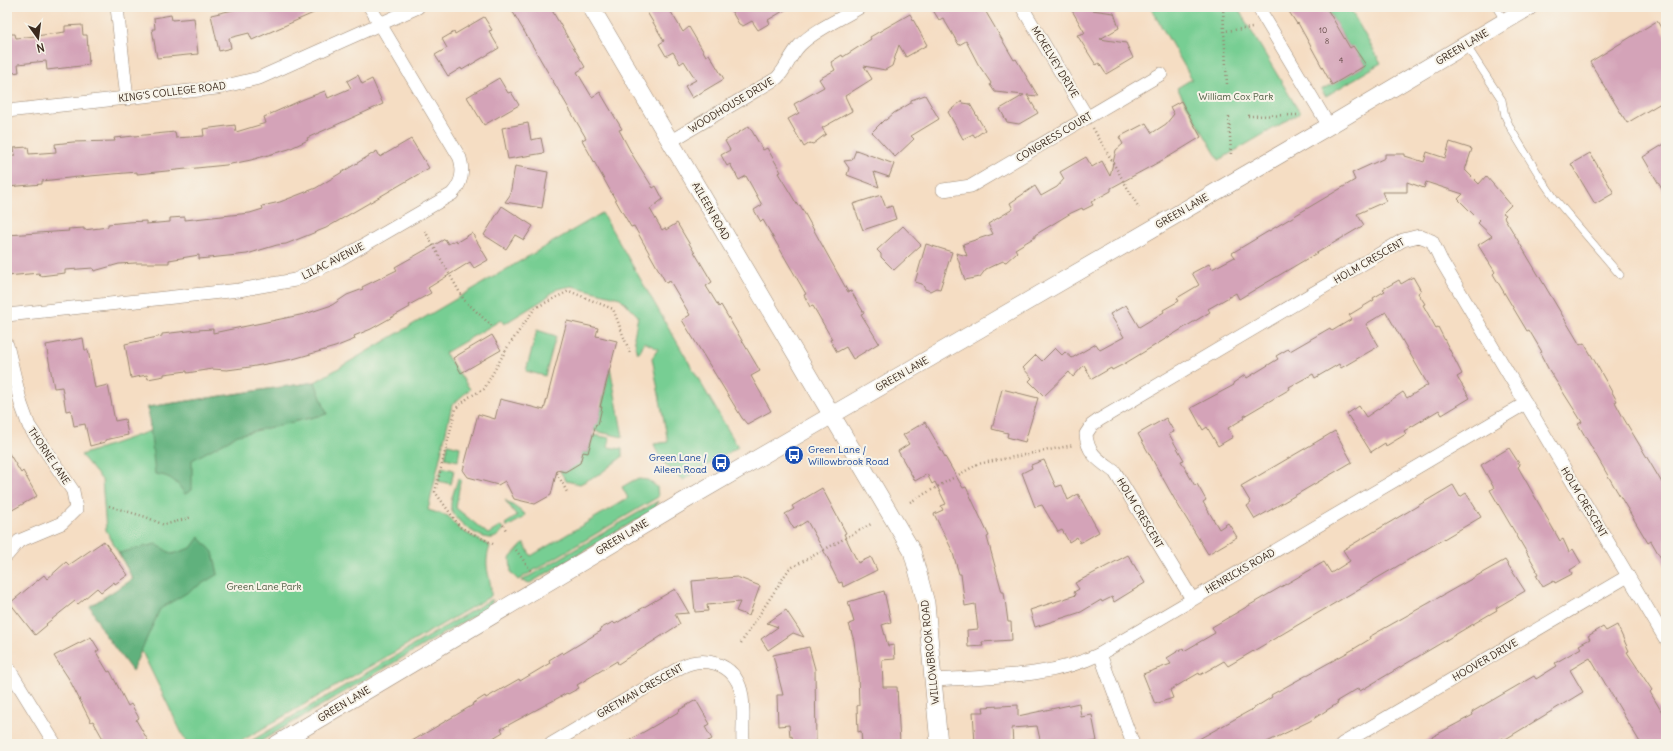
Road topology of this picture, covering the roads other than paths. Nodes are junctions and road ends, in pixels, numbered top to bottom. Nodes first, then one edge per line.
1 (117, 7) edge
2 (370, 7) edge
3 (418, 7) edge
4 (591, 7) edge
5 (860, 7) edge
6 (1022, 7) edge
7 (1258, 7) edge
8 (1496, 7) edge
9 (1529, 7) edge
10 (1505, 22) junction
11 (381, 24) junction
12 (1466, 45) junction
13 (1161, 74) dead end
14 (127, 99) junction
15 (7, 111) edge
16 (1087, 117) junction
17 (1329, 126) junction
18 (671, 141) junction
19 (943, 190) dead end
20 (1620, 275) dead end
21 (7, 315) edge
22 (7, 345) edge
23 (1526, 403) junction
24 (832, 414) junction
25 (7, 555) edge
26 (1628, 576) junction
27 (1192, 599) junction
28 (1666, 640) edge
29 (1100, 654) junction
30 (7, 666) edge
31 (934, 680) junction
32 (55, 744) edge
33 (277, 744) edge
34 (551, 744) edge
35 (743, 744) edge
36 (939, 744) edge
37 (1133, 744) edge
38 (1342, 744) edge

1 - 14 street
2 - 11 street, LILAC AVENUE
3 - 11 street, KING'S COLLEGE ROAD
4 - 18 street, AILEEN ROAD
5 - 18 street, WOODHOUSE DRIVE
6 - 16 street, MCKELVEY DRIVE
7 - 17 street
8 - 10 lane
9 - 10 street, GREEN LANE
10 - 12 street, GREEN LANE
11 - 14 street, KING'S COLLEGE ROAD
11 - 21 street, LILAC AVENUE
12 - 17 street, GREEN LANE
12 - 20 lane
13 - 16 street, CONGRESS COURT
14 - 15 street, KING'S COLLEGE ROAD
16 - 19 street, CONGRESS COURT
17 - 24 street, GREEN LANE
18 - 24 street, AILEEN ROAD
22 - 25 street, THORNE LANE
23 - 26 street, HOLM CRESCENT
23 - 27 street, HENRICKS ROAD
23 - 27 street, HOLM CRESCENT
24 - 31 street, WILLOWBROOK ROAD
24 - 33 street, GREEN LANE
26 - 28 street, HOLM CRESCENT
26 - 38 street, HOOVER DRIVE
27 - 29 street, HENRICKS ROAD
29 - 31 street, HENRICKS ROAD
29 - 37 street
30 - 32 street
31 - 36 street, WILLOWBROOK ROAD
34 - 35 street, GRETMAN CRESCENT

